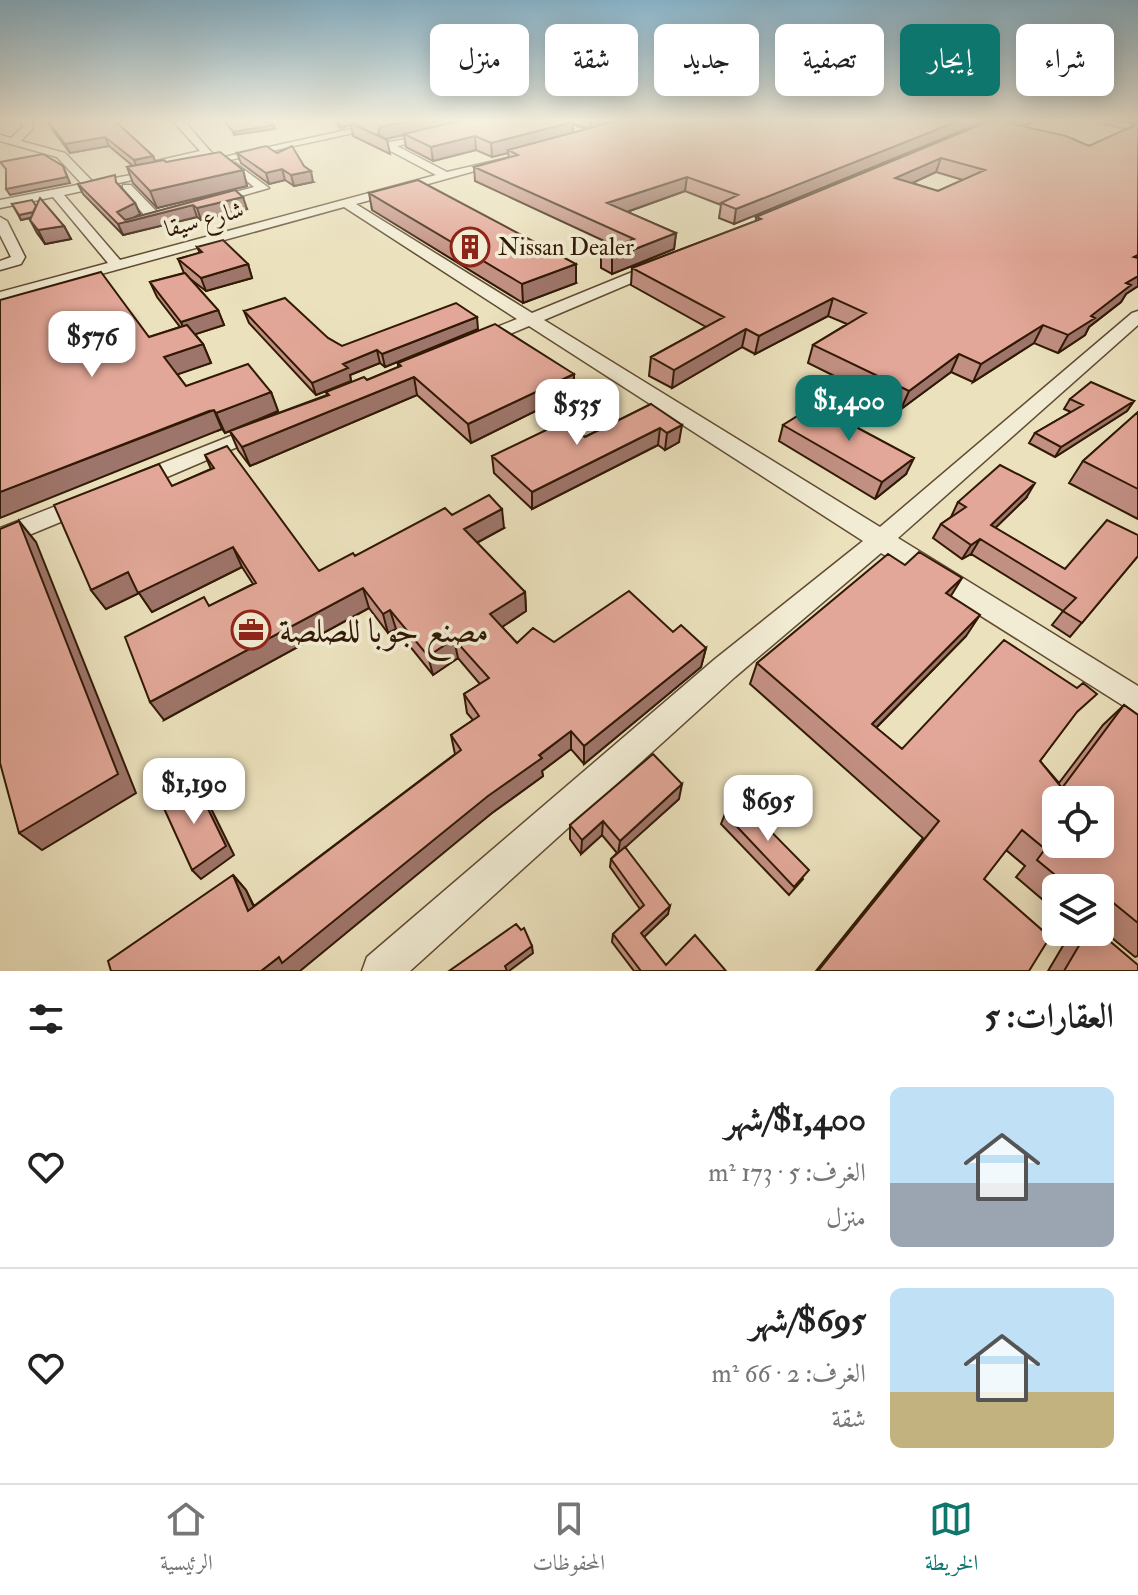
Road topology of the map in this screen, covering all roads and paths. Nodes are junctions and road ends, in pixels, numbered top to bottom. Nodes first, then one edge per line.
1 (71, 165) edge
2 (156, 165) edge
3 (173, 165) edge
4 (426, 165) edge
5 (481, 165) edge
6 (235, 166) edge
7 (445, 175) junction
8 (86, 182) junction
9 (127, 188) edge
10 (56, 193) junction
11 (346, 203) junction
12 (0, 204) edge
13 (167, 213) edge
14 (220, 213) edge
15 (0, 221) edge
16 (231, 222) dead end
17 (243, 232) junction
18 (674, 260) edge
19 (117, 265) junction
20 (0, 266) edge
21 (0, 297) edge
22 (1138, 316) edge
23 (529, 319) junction
24 (456, 350) edge
25 (279, 423) edge
26 (0, 538) edge
27 (880, 540) junction
28 (1138, 702) edge
29 (381, 971) edge

1 - 8 street
2 - 8 street
3 - 8 street
4 - 7 street
5 - 7 street, شارع سيقا
6 - 14 street
7 - 11 street, شارع سيقا
8 - 10 street
9 - 13 street
10 - 12 street
10 - 19 street
11 - 17 street, شارع سيقا
11 - 23 street
15 - 20 street
16 - 17 street
17 - 19 street, شارع سيقا
18 - 23 street
19 - 21 street, شارع سيقا
22 - 27 street
23 - 24 street
23 - 27 street
25 - 26 street
27 - 28 street
27 - 29 street

